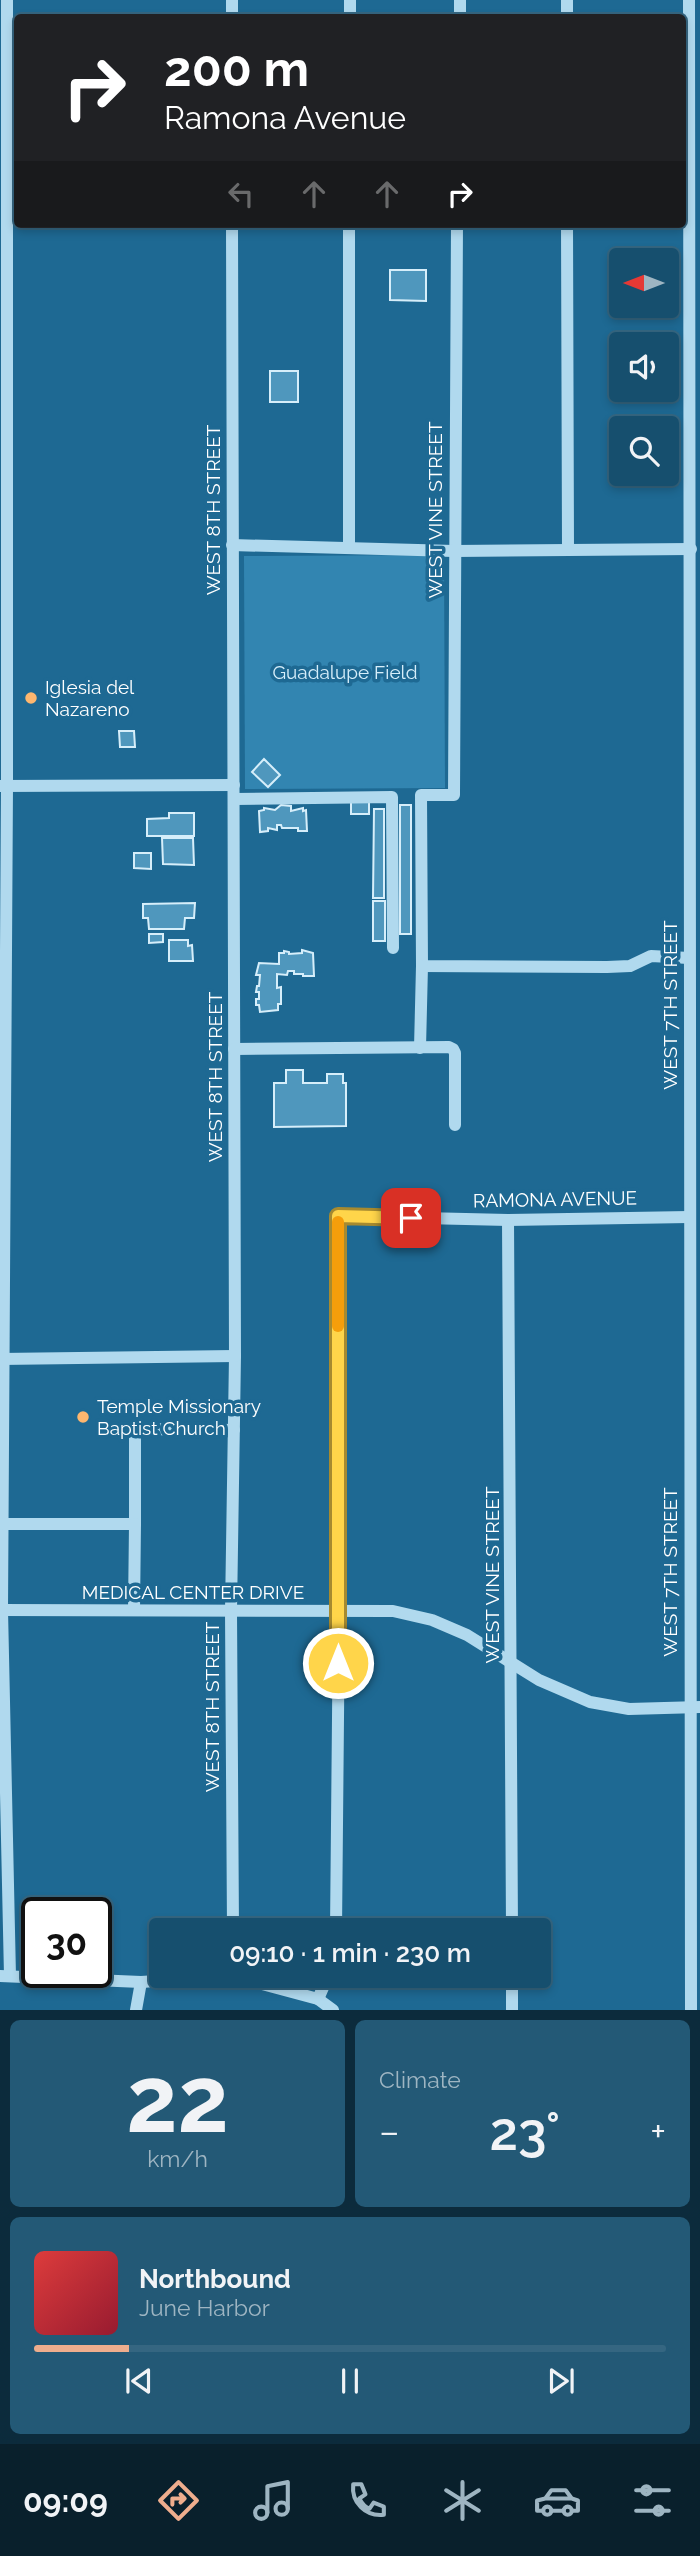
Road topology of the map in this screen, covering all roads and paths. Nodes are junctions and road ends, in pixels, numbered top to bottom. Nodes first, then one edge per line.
1 (7, 0) edge
2 (689, 0) edge
3 (232, 228) edge
4 (349, 228) edge
5 (457, 228) edge
6 (567, 228) edge
7 (695, 320) edge
8 (695, 450) edge
9 (232, 545) junction
10 (349, 548) junction
11 (691, 549) junction
12 (568, 550) junction
13 (454, 551) junction
14 (695, 572) edge
15 (234, 785) junction
16 (4, 786) edge
17 (695, 796) edge
18 (234, 799) junction
19 (393, 948) dead end
20 (689, 958) junction
21 (422, 966) junction
22 (420, 1048) junction
23 (234, 1049) junction
24 (455, 1125) dead end
25 (695, 1159) edge
26 (689, 1217) junction
27 (508, 1220) junction
28 (694, 1326) edge
29 (235, 1356) junction
30 (1, 1359) edge
31 (694, 1400) edge
32 (234, 1430) junction
33 (3, 1524) junction
34 (135, 1524) junction
35 (1, 1610) edge
36 (134, 1610) junction
37 (231, 1611) junction
38 (338, 1612) junction
39 (512, 1663) junction
40 (694, 1707) edge
41 (233, 1918) edge
42 (336, 1918) edge
43 (512, 1918) edge
44 (5, 1976) edge
45 (149, 1981) edge
46 (141, 1982) junction
47 (277, 1988) edge
48 (323, 1988) edge
49 (512, 1988) edge
50 (318, 1999) junction
51 (136, 2010) edge
52 (333, 2010) edge
53 (512, 2010) edge
54 (691, 2010) edge

1 - 16 street
2 - 7 street, WEST 7TH STREET
3 - 9 street, WEST 8TH STREET
4 - 10 street
5 - 13 street, WEST VINE STREET
6 - 12 street
7 - 8 street, WEST 7TH STREET
8 - 11 street, WEST 7TH STREET
9 - 10 street
9 - 15 street, WEST 8TH STREET
10 - 13 street
11 - 12 street
11 - 14 street, WEST 7TH STREET
12 - 13 street
13 - 21 street, WEST VINE STREET
14 - 17 street, WEST 7TH STREET
15 - 16 street
15 - 18 street, WEST 8TH STREET
16 - 30 street
17 - 20 street, WEST 7TH STREET
18 - 19 street
18 - 23 street, WEST 8TH STREET
20 - 21 street
20 - 25 street, WEST 7TH STREET
21 - 22 street
22 - 23 street
22 - 24 street
23 - 29 street, WEST 8TH STREET
25 - 26 street, WEST 7TH STREET
26 - 27 street, RAMONA AVENUE
26 - 28 street, WEST 7TH STREET
27 - 38 street, RAMONA AVENUE
27 - 39 street, WEST VINE STREET
28 - 31 street, WEST 7TH STREET
29 - 30 street
29 - 32 street, WEST 8TH STREET
30 - 33 street
31 - 40 street, WEST 7TH STREET
32 - 34 street
32 - 37 street, WEST 8TH STREET
33 - 34 street
33 - 35 street
34 - 36 street
35 - 36 street, MEDICAL CENTER DRIVE
35 - 44 street
36 - 37 street, MEDICAL CENTER DRIVE
37 - 38 street, MEDICAL CENTER DRIVE
37 - 41 street, WEST 8TH STREET
38 - 39 street, MEDICAL CENTER DRIVE
38 - 42 street
39 - 40 street, MEDICAL CENTER DRIVE
39 - 43 street, WEST VINE STREET
40 - 54 street, WEST 7TH STREET
44 - 46 street
45 - 46 street
46 - 51 street
47 - 50 street
48 - 50 street
49 - 53 street
50 - 52 street

